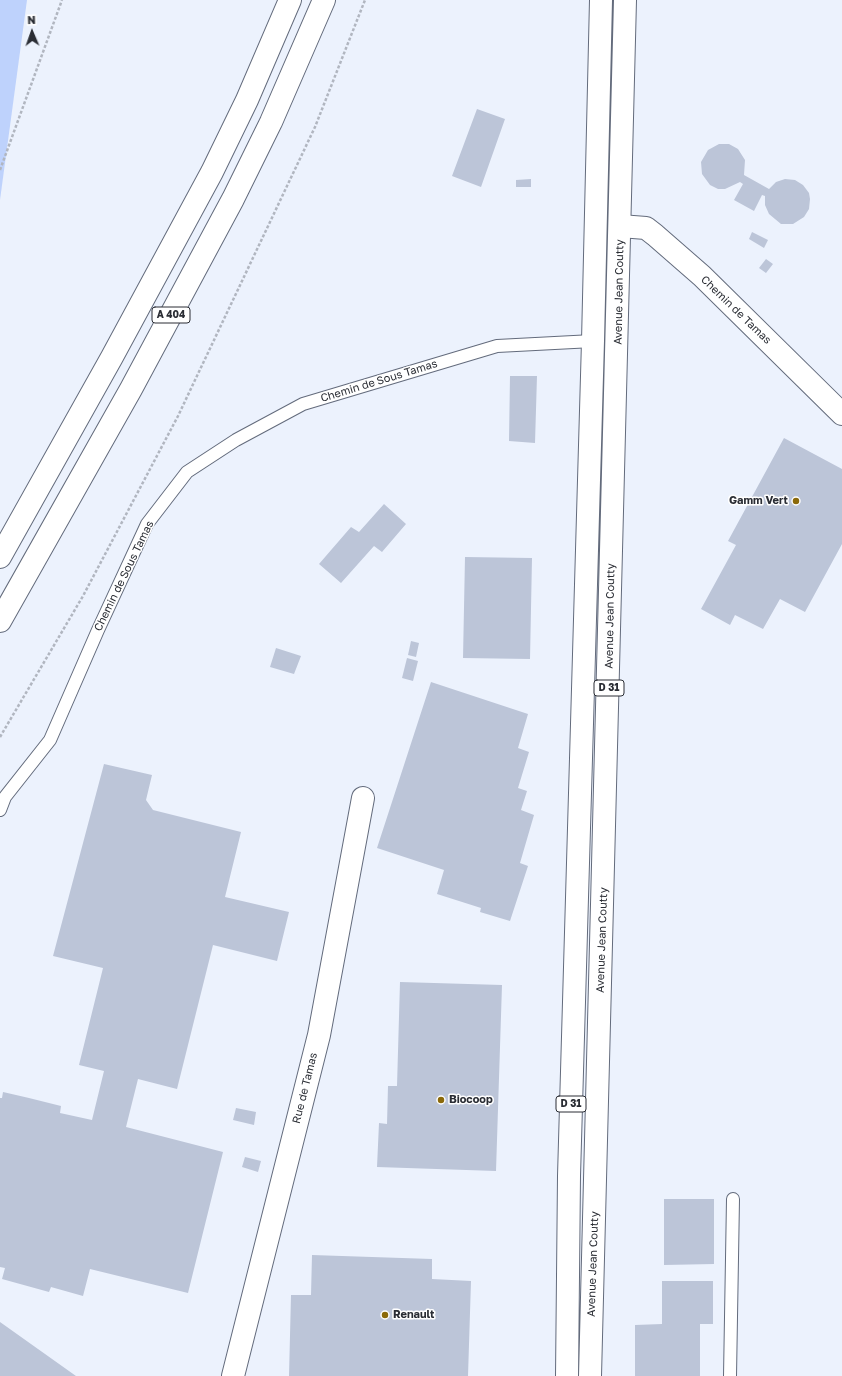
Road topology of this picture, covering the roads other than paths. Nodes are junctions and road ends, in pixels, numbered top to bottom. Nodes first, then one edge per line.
1 (290, 0) edge
2 (324, 0) edge
3 (600, 0) edge
4 (625, 0) edge
5 (620, 226) junction
6 (593, 341) junction
7 (842, 414) edge
8 (0, 558) edge
9 (0, 622) edge
10 (363, 798) dead end
11 (0, 810) edge
12 (733, 1198) dead end
13 (233, 1376) edge
14 (567, 1376) edge
15 (590, 1376) edge
16 (730, 1376) edge

1 - 8 main road, A 404
2 - 9 main road, A 404
3 - 6 main road, D 31
4 - 5 main road, Avenue Jean Coutty / D 31
5 - 7 main road, Chemin de Tamas
5 - 15 main road, Avenue Jean Coutty / D 31
6 - 11 lane, Chemin de Sous Tamas
6 - 14 main road, D 31
10 - 13 main road, Rue de Tamas
12 - 16 lane

